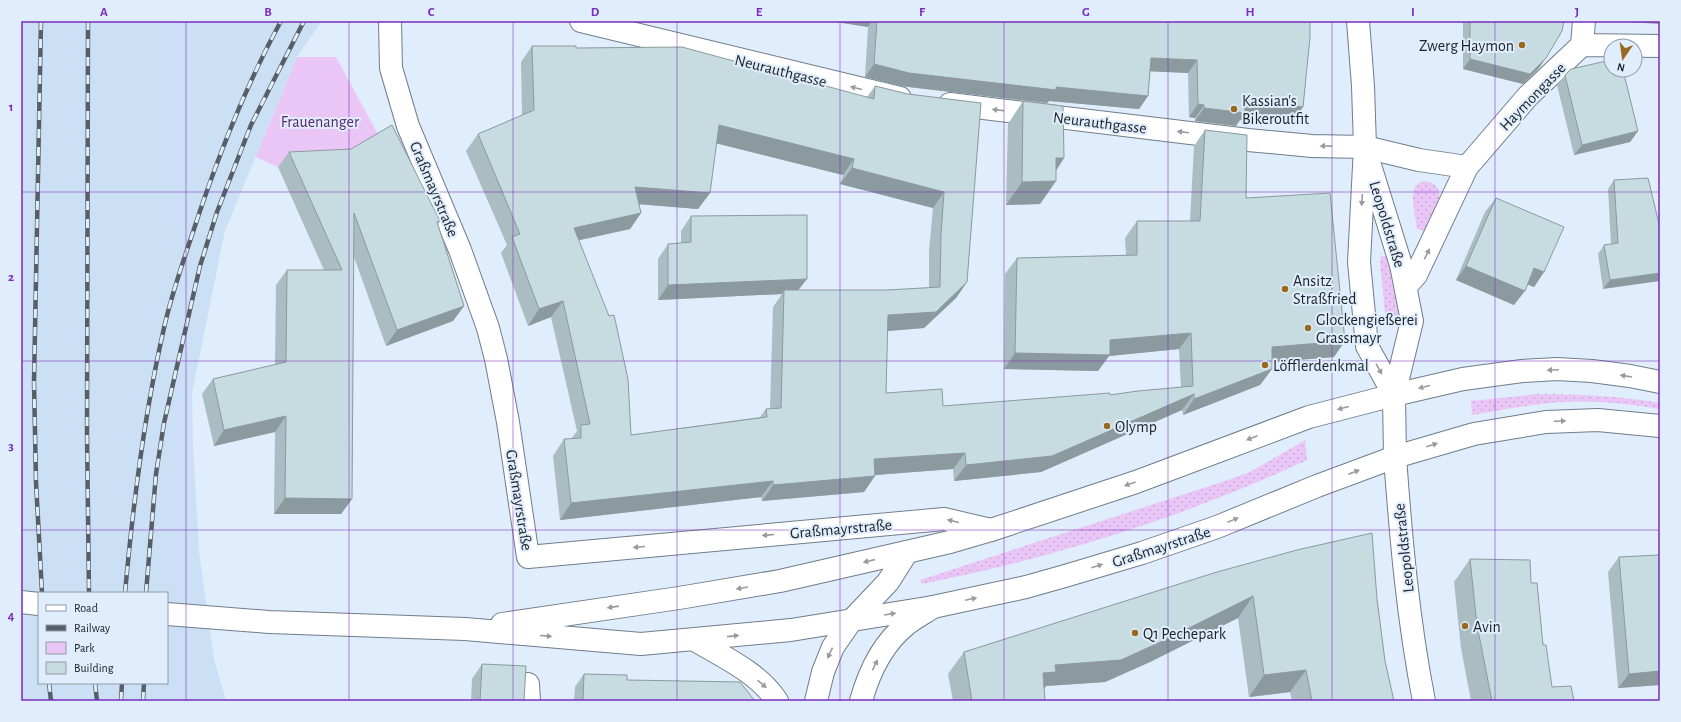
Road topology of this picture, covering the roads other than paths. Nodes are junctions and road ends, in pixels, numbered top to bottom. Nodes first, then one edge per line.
1 (390, 21) edge
2 (581, 21) edge
3 (1358, 21) edge
4 (1584, 21) edge
5 (1582, 45) junction
6 (1660, 46) edge
7 (1365, 147) junction
8 (1467, 167) junction
9 (1406, 286) junction
10 (1660, 382) edge
11 (1394, 395) junction
12 (1660, 426) edge
13 (1395, 457) junction
14 (991, 530) junction
15 (907, 552) junction
16 (21, 602) edge
17 (38, 604) edge
18 (933, 607) junction
19 (168, 614) edge
20 (851, 621) junction
21 (465, 629) junction
22 (695, 640) junction
23 (777, 701) edge
24 (816, 701) edge
25 (861, 701) edge
26 (1424, 701) edge

14 -> 1 main road, Graßmayrstraße
7 -> 2 main road, Neurauthgasse
3 - 7 main road, Leopoldstraße
4 - 5 main road
5 - 6 main road
5 - 8 main road, Haymongasse
7 - 8 main road
7 - 9 main road, Leopoldstraße
7 -> 11 main road, Leopoldstraße
9 -> 8 main road, Haymongasse
9 - 11 main road, Leopoldstraße
10 -> 11 main road, Graßmayrstraße
11 - 13 main road, Leopoldstraße
11 -> 14 main road, Graßmayrstraße
13 -> 12 main road, Graßmayrstraße
18 -> 13 main road, Graßmayrstraße
13 - 26 main road, Leopoldstraße
14 - 15 main road, Graßmayrstraße
15 - 20 main road
15 -> 21 main road, Graßmayrstraße
16 - 17 main road
20 -> 18 main road, Graßmayrstraße
25 -> 18 main road
19 - 21 main road, Graßmayrstraße
22 -> 20 main road, Graßmayrstraße
20 -> 24 main road
21 -> 22 main road, Graßmayrstraße
22 -> 23 main road

